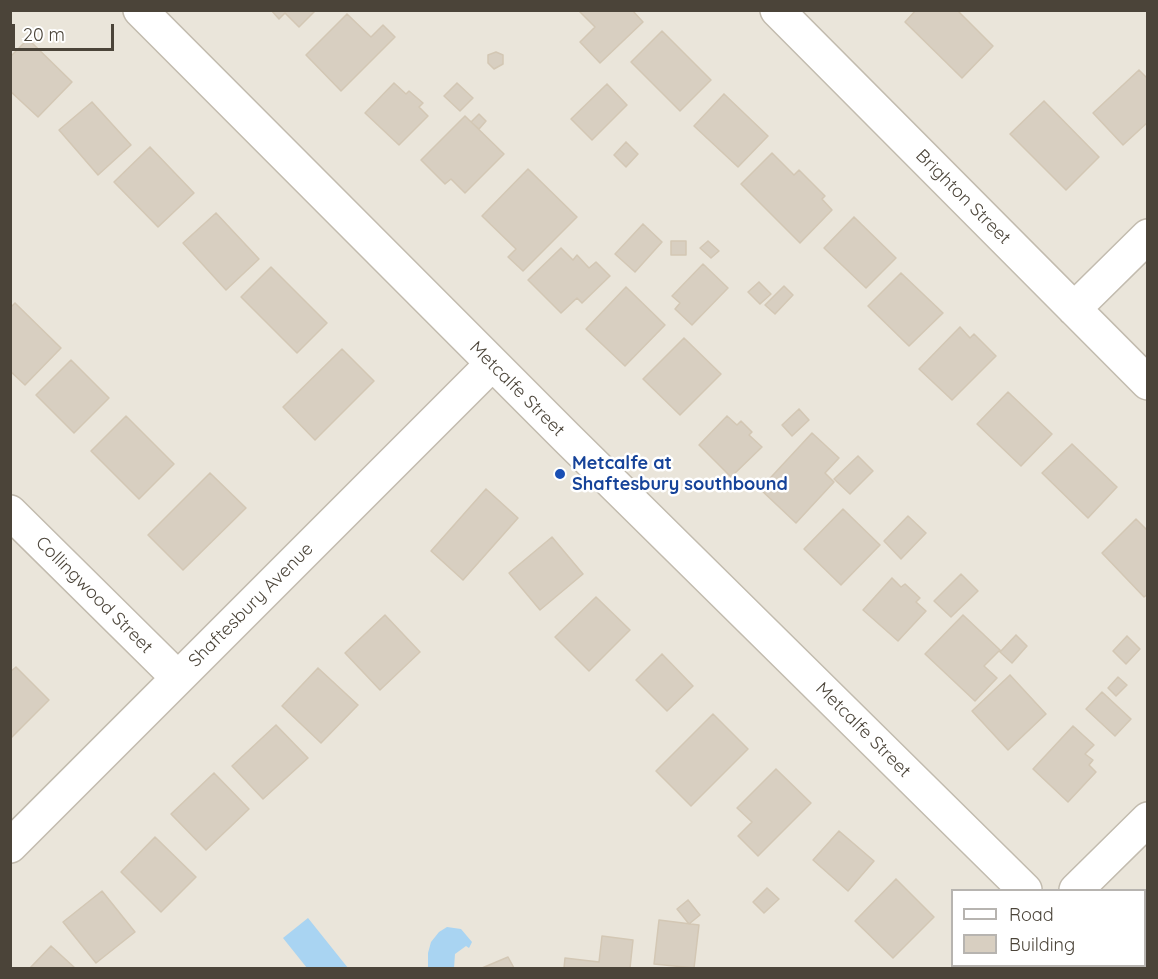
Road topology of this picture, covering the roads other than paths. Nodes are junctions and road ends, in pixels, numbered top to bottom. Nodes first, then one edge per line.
1 (140, 10) edge
2 (783, 12) edge
3 (1148, 236) edge
4 (1074, 309) junction
5 (492, 364) junction
6 (1148, 383) edge
7 (10, 512) edge
8 (178, 678) junction
9 (1148, 819) edge
10 (10, 846) edge
11 (1023, 889) edge
12 (1078, 889) edge

1 - 5 street, Metcalfe Street
2 - 4 street, Brighton Street
3 - 4 street
4 - 6 street, Brighton Street
5 - 8 street, Shaftesbury Avenue
5 - 11 street, Metcalfe Street
7 - 8 street, Collingwood Street
8 - 10 street, Shaftesbury Avenue
9 - 12 street

